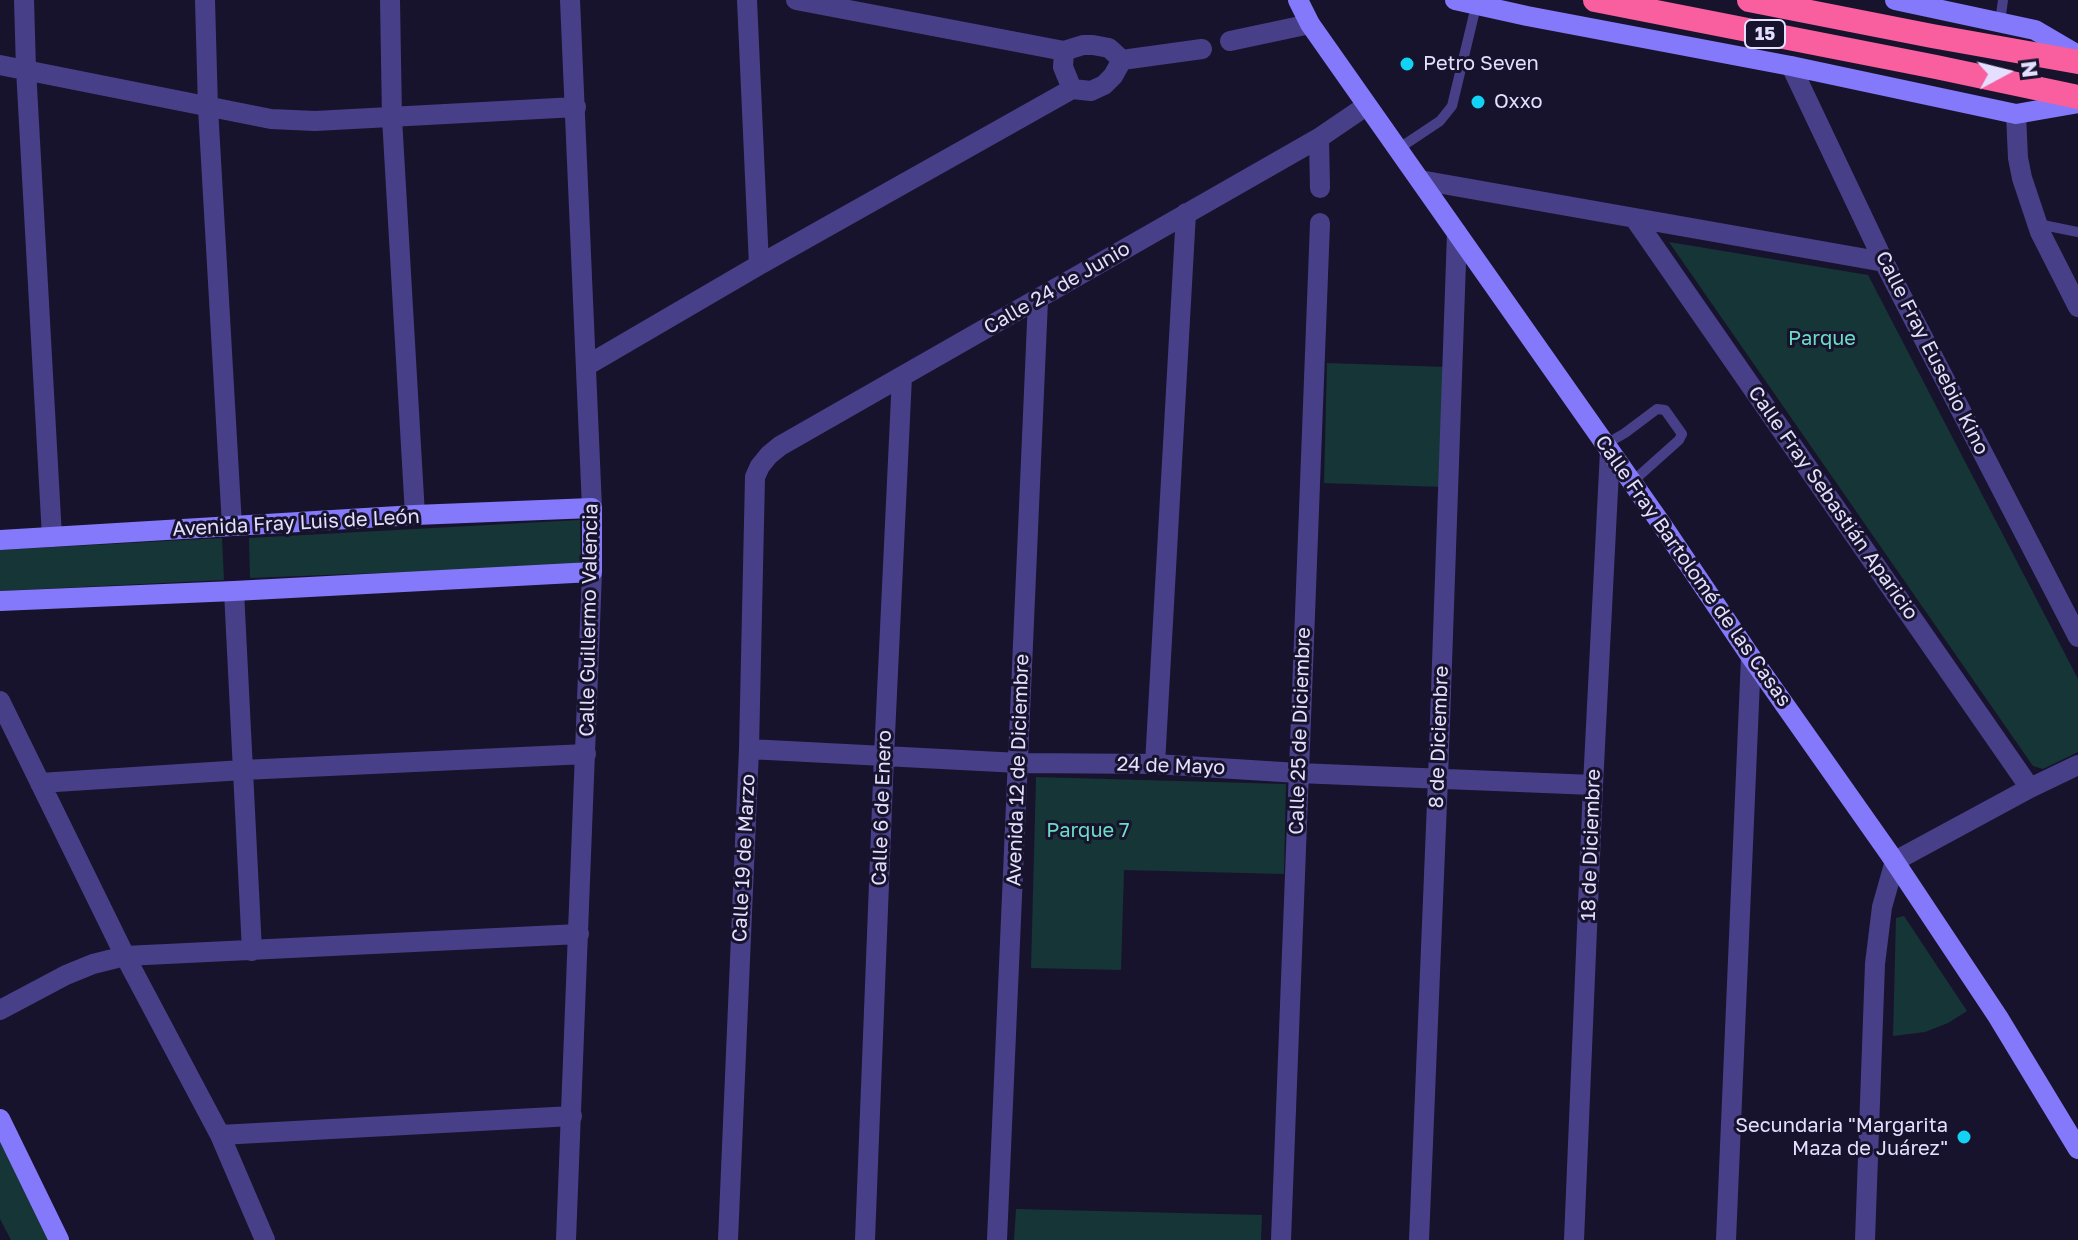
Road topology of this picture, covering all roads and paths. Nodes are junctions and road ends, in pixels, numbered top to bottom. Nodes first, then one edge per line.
1 (24, 0) edge
2 (205, 0) edge
3 (390, 0) edge
4 (570, 0) edge
5 (747, 0) edge
6 (796, 0) edge
7 (1298, 0) edge
8 (1455, 0) edge
9 (1595, 0) edge
10 (1749, 0) edge
11 (1895, 0) edge
12 (2003, 0) edge
13 (1477, 2) edge
14 (1930, 3) edge
15 (1522, 8) edge
16 (2000, 22) junction
17 (1310, 24) junction
18 (1230, 41) dead end
19 (1202, 49) dead end
20 (1064, 51) junction
21 (2078, 55) edge
22 (1122, 60) junction
23 (2078, 62) edge
24 (0, 65) edge
25 (1791, 66) junction
26 (26, 69) junction
27 (1072, 89) junction
28 (2078, 97) edge
29 (2078, 103) edge
30 (1366, 106) junction
31 (576, 107) junction
32 (208, 108) junction
33 (2016, 114) junction
34 (392, 118) junction
35 (1319, 138) junction
36 (1398, 149) junction
37 (1420, 180) junction
38 (1320, 188) dead end
39 (1186, 213) junction
40 (1635, 219) junction
41 (1320, 223) dead end
42 (2038, 224) junction
43 (2078, 232) edge
44 (1457, 233) junction
45 (1884, 262) junction
46 (759, 265) junction
47 (1038, 300) junction
48 (2077, 303) edge
49 (586, 366) junction
50 (902, 376) junction
51 (1608, 448) junction
52 (755, 477) joint
53 (1632, 482) junction
54 (592, 508) junction
55 (415, 515) junction
56 (232, 526) junction
57 (52, 537) junction
58 (0, 540) edge
59 (592, 572) junction
60 (234, 591) junction
61 (0, 601) edge
62 (2078, 637) edge
63 (1751, 657) junction
64 (0, 701) edge
65 (749, 749) junction
66 (586, 754) junction
67 (884, 756) junction
68 (1019, 763) junction
69 (1155, 764) junction
70 (2078, 765) edge
71 (243, 770) junction
72 (1298, 773) junction
73 (1438, 778) junction
74 (40, 783) junction
75 (1593, 785) junction
76 (2030, 788) junction
77 (1895, 861) junction
78 (579, 934) junction
79 (252, 951) junction
80 (125, 956) junction
81 (0, 1010) edge
82 (572, 1116) junction
83 (0, 1119) edge
84 (220, 1135) junction
85 (2078, 1149) edge
86 (59, 1240) edge
87 (265, 1240) edge
88 (566, 1240) edge
89 (728, 1240) edge
90 (865, 1240) edge
91 (997, 1240) edge
92 (1281, 1240) edge
93 (1419, 1240) edge
94 (1574, 1240) edge
95 (1726, 1240) edge
96 (1865, 1240) edge

1 - 26 street
2 - 32 street
3 - 34 street
4 - 31 street, Calle Guillermo Valencia
5 - 46 street
6 - 20 street
7 - 17 street, Calle Fray Bartolomé de las Casas
8 - 13 street
9 - 28 highway, 15
10 - 23 highway, 15
11 - 14 street
12 - 16 lane
13 - 15 street
13 - 36 lane
14 - 16 street
15 - 25 street
16 - 21 street
17 - 18 street
17 - 30 street, Calle Fray Bartolomé de las Casas
19 - 22 street
20 - 22 street
20 - 27 street
22 - 27 street
24 - 26 street
25 - 33 street
25 - 45 street, Calle Fray Eusebio Kino
26 - 32 street
26 - 57 street
27 - 46 street
29 - 33 street
30 - 35 street, Calle 24 de Junio
30 - 36 street, Calle Fray Bartolomé de las Casas
31 - 34 street
31 - 49 street, Calle Guillermo Valencia
32 - 34 street
32 - 56 street
33 - 42 street
34 - 55 street
35 - 38 street
35 - 39 street, Calle 24 de Junio
36 - 37 street, Calle Fray Bartolomé de las Casas
37 - 40 street
37 - 44 street, Calle Fray Bartolomé de las Casas
39 - 47 street, Calle 24 de Junio
39 - 69 street
40 - 45 street
40 - 76 street, Calle Fray Sebastián Aparicio
41 - 72 street, Calle 25 de Diciembre
42 - 43 lane
42 - 48 street
44 - 51 street, Calle Fray Bartolomé de las Casas
44 - 73 street, 8 de Diciembre
45 - 62 street, Calle Fray Eusebio Kino
46 - 49 street
47 - 50 street, Calle 24 de Junio
47 - 68 street, Avenida 12 de Diciembre
49 - 54 street, Calle Guillermo Valencia
50 - 52 street, Calle 24 de Junio
50 - 67 street, Calle 6 de Enero
51 - 53 street, Calle Fray Bartolomé de las Casas
51 - 53 lane
51 - 75 street, 18 de Diciembre
52 - 65 street, Calle 19 de Marzo
53 - 63 street, Calle Fray Bartolomé de las Casas
54 - 55 street, Avenida Fray Luis de León
54 - 59 street, Calle Guillermo Valencia
55 - 56 street, Avenida Fray Luis de León
56 - 57 street, Avenida Fray Luis de León
57 - 58 street, Avenida Fray Luis de León
59 - 60 street
59 - 66 street, Calle Guillermo Valencia
60 - 61 street
60 - 71 street
63 - 77 street, Calle Fray Bartolomé de las Casas
63 - 95 street
64 - 74 street
65 - 67 street, 24 de Mayo
65 - 89 street, Calle 19 de Marzo
66 - 71 street
66 - 78 street, Calle Guillermo Valencia
67 - 68 street, 24 de Mayo
67 - 90 street, Calle 6 de Enero
68 - 69 street, 24 de Mayo
68 - 91 street, Avenida 12 de Diciembre
69 - 72 street, 24 de Mayo
70 - 76 street
71 - 74 street
71 - 79 street
72 - 73 street, 24 de Mayo
72 - 92 street, Calle 25 de Diciembre
73 - 75 street, 24 de Mayo
73 - 93 street, 8 de Diciembre
74 - 80 street
75 - 94 street, 18 de Diciembre
76 - 77 street
77 - 85 street, Calle Fray Bartolomé de las Casas
77 - 96 street
78 - 79 street
78 - 82 street, Calle Guillermo Valencia
79 - 80 street
80 - 81 street
80 - 84 street
82 - 84 street
82 - 88 street, Calle Guillermo Valencia
83 - 86 street
84 - 87 street

